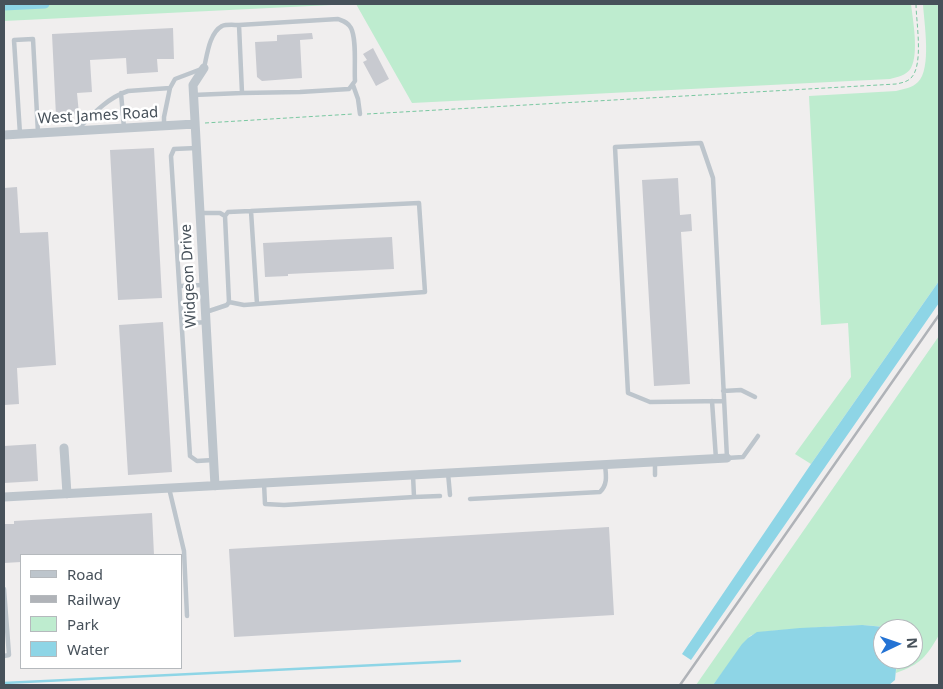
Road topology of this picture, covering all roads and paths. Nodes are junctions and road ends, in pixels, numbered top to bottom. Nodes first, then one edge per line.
1 (916, 4) edge
2 (239, 25) junction
3 (204, 68) junction
4 (353, 86) junction
5 (170, 88) junction
6 (121, 93) junction
7 (242, 93) junction
8 (193, 95) junction
9 (360, 114) junction
10 (194, 124) junction
11 (164, 126) junction
12 (124, 128) junction
13 (76, 131) junction
14 (38, 133) junction
15 (20, 134) junction
16 (4, 135) edge
17 (196, 148) junction
18 (251, 211) junction
19 (199, 213) junction
20 (225, 216) junction
21 (204, 285) junction
22 (180, 286) junction
23 (229, 302) junction
24 (257, 304) junction
25 (205, 317) junction
26 (182, 324) junction
27 (723, 391) junction
28 (755, 397) dead end
29 (712, 401) junction
30 (723, 401) junction
31 (758, 436) dead end
32 (64, 448) dead end
33 (727, 458) junction
34 (716, 459) junction
35 (213, 460) junction
36 (655, 462) junction
37 (605, 465) junction
38 (448, 473) junction
39 (413, 475) junction
40 (655, 475) dead end
41 (264, 483) junction
42 (214, 486) junction
43 (169, 488) junction
44 (66, 494) junction
45 (450, 495) dead end
46 (440, 496) dead end
47 (4, 497) edge
48 (414, 497) junction
49 (470, 499) dead end
50 (4, 589) edge
51 (187, 616) dead end
52 (4, 656) edge

1 - 9 path
2 - 3 lane
2 - 4 lane
2 - 7 lane
3 - 5 lane
3 - 8 street, Widgeon Drive
4 - 7 lane
4 - 9 lane
5 - 6 lane
5 - 11 lane
6 - 12 lane
6 - 13 lane
7 - 8 lane
8 - 10 street, Widgeon Drive
9 - 10 path
10 - 11 street, West James Road
10 - 17 street, Widgeon Drive
11 - 12 street, West James Road
12 - 13 street, West James Road
13 - 14 street, West James Road
14 - 15 street, West James Road
14 - 15 lane
15 - 16 street, West James Road
17 - 19 street, Widgeon Drive
17 - 22 lane
18 - 20 lane
18 - 24 lane
18 - 24 lane
19 - 20 lane
19 - 21 street, Widgeon Drive
20 - 23 lane
21 - 22 lane
21 - 25 street, Widgeon Drive
22 - 26 lane
23 - 24 lane
23 - 25 lane
25 - 26 lane
25 - 35 street, Widgeon Drive
26 - 35 lane
27 - 28 lane
27 - 29 lane
27 - 30 lane
29 - 30 lane
29 - 34 lane
30 - 33 lane
31 - 33 lane
32 - 44 street
33 - 34 street
34 - 36 street
35 - 42 street, Widgeon Drive
36 - 37 street
36 - 40 lane
37 - 38 street
37 - 49 lane
38 - 39 street
38 - 45 lane
39 - 41 street
39 - 48 lane
41 - 42 street
41 - 48 lane
42 - 43 street
43 - 44 street
43 - 51 lane
44 - 47 street
46 - 48 lane
50 - 52 lane

